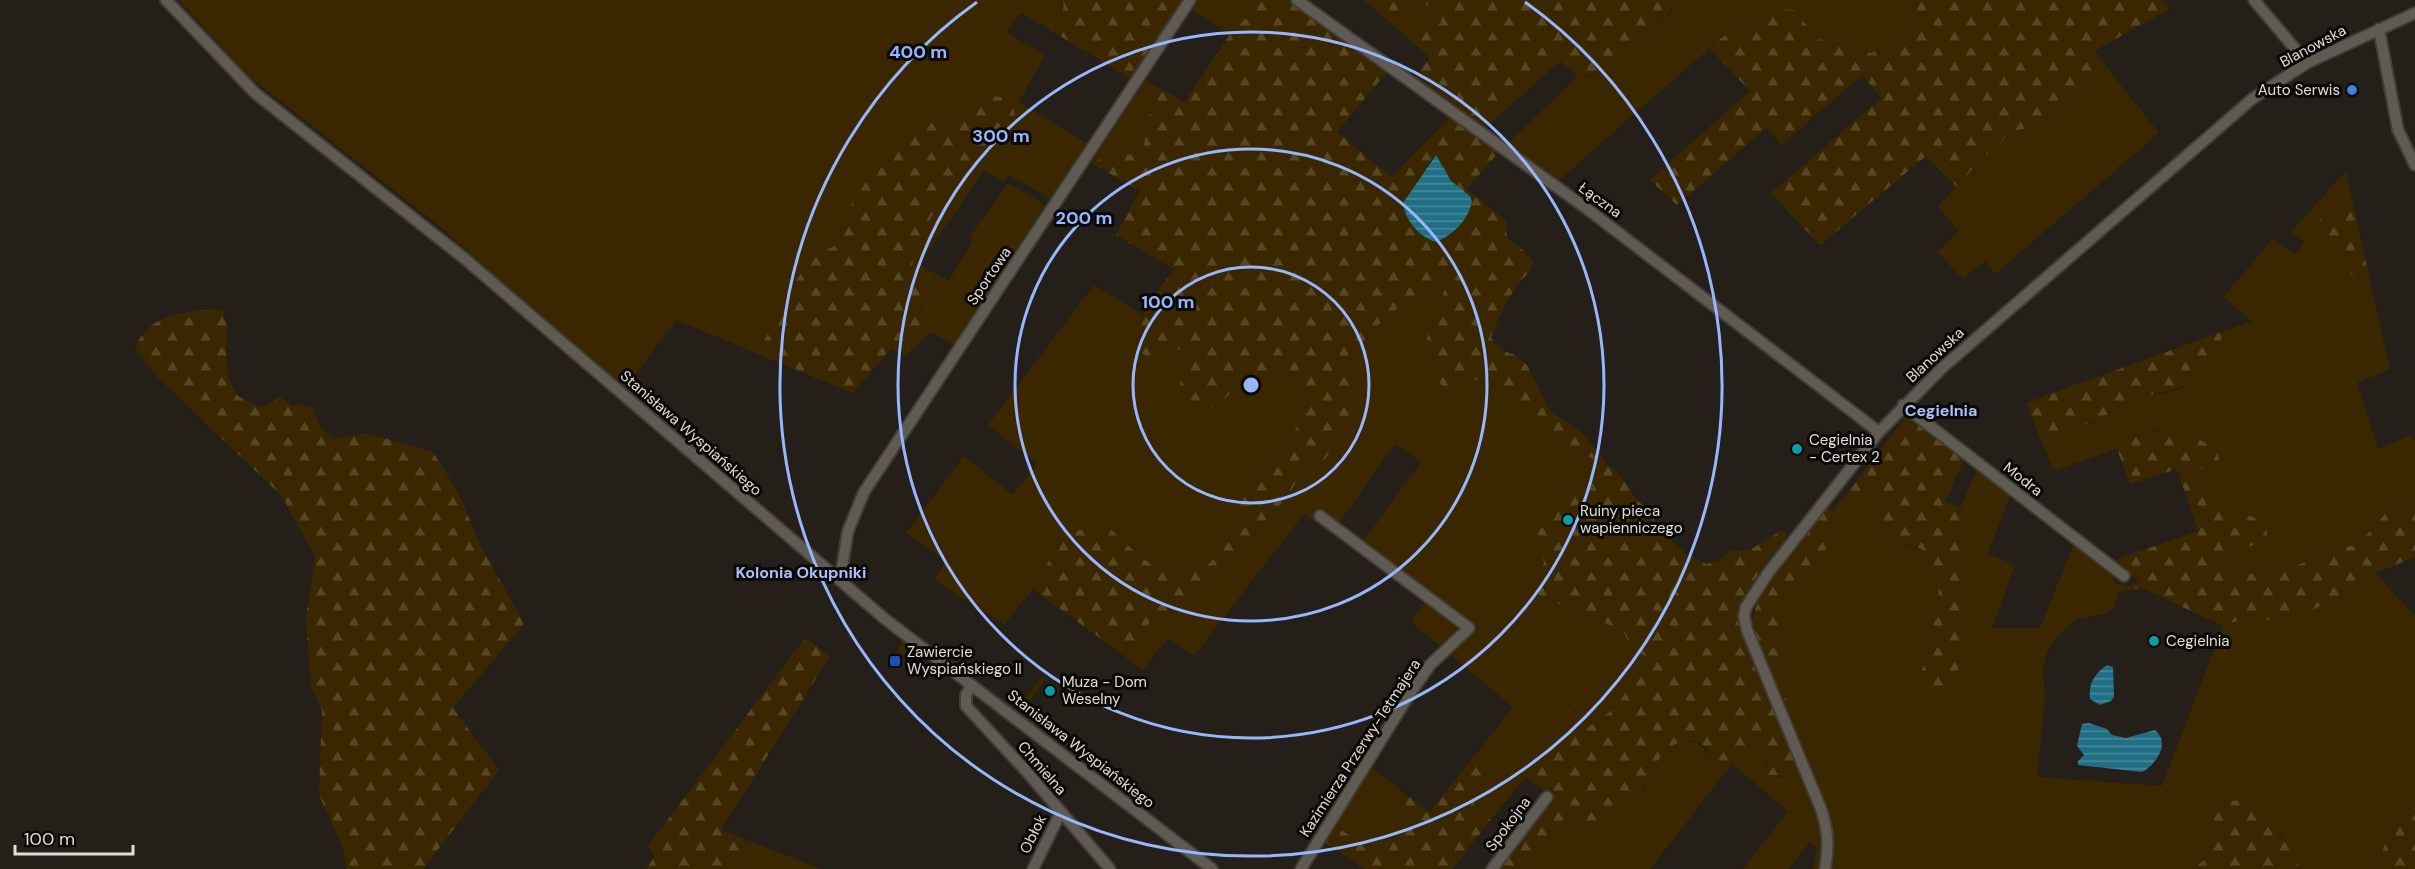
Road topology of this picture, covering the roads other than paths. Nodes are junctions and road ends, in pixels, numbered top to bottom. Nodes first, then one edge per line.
1 (166, 0) edge
2 (1190, 0) edge
3 (1297, 0) edge
4 (2254, 0) edge
5 (2415, 13) edge
6 (2379, 29) junction
7 (2307, 63) junction
8 (2415, 165) edge
9 (1903, 405) junction
10 (1880, 432) junction
11 (1320, 516) dead end
12 (2124, 576) dead end
13 (840, 580) junction
14 (972, 685) junction
15 (1547, 797) dead end
16 (1061, 812) junction
17 (1033, 869) edge
18 (1110, 869) edge
19 (1212, 869) edge
20 (1301, 869) edge
21 (1492, 869) edge
22 (1825, 869) edge

1 - 13 street, Stanisława Wyspiańskiego
2 - 13 street, Sportowa
3 - 10 street, Łączna
4 - 7 street
5 - 6 street, Blanowska
6 - 7 street, Blanowska
6 - 8 street
7 - 9 street, Blanowska
9 - 10 street, Blanowska
9 - 12 street, Modra
10 - 22 street, Blanowska
11 - 20 street, Kazimierza Przerwy-Tetmajera
13 - 14 street, Stanisława Wyspiańskiego
14 - 16 street, Chmielna
14 - 19 street, Stanisława Wyspiańskiego
15 - 21 street, Spokojna
16 - 17 street, Obłok
16 - 18 street, Chmielna

